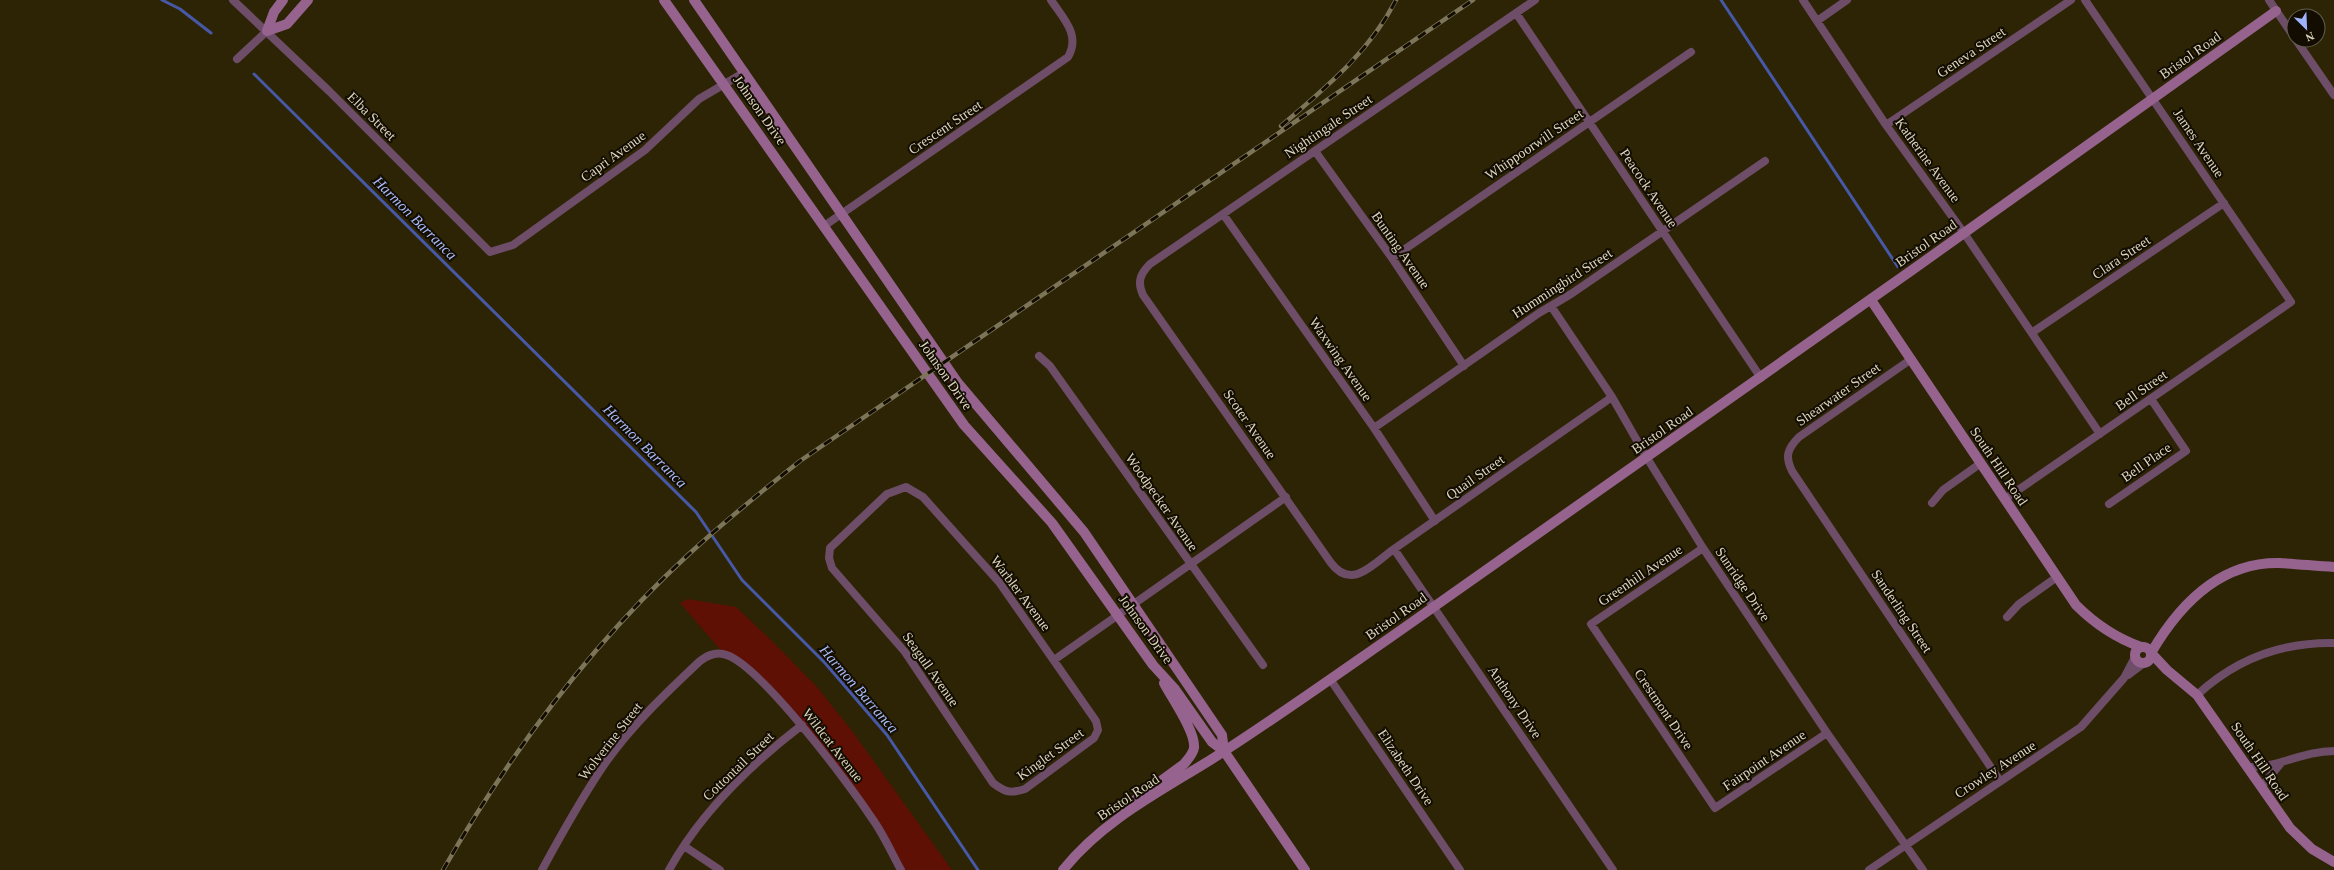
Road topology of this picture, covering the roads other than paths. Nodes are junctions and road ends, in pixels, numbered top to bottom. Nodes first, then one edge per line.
1 (233, 0) edge
2 (283, 0) edge
3 (308, 0) edge
4 (664, 0) edge
5 (694, 0) edge
6 (1051, 0) edge
7 (1535, 0) edge
8 (1803, 0) edge
9 (1847, 0) edge
10 (2071, 0) edge
11 (2085, 0) edge
12 (2269, 0) edge
13 (2276, 11) junction
14 (1516, 13) junction
15 (1817, 20) junction
16 (2286, 25) edge
17 (267, 31) junction
18 (2302, 48) edge
19 (1691, 52) dead end
20 (237, 59) dead end
21 (745, 72) junction
22 (724, 84) junction
23 (2334, 95) edge
24 (2153, 98) junction
25 (1589, 122) junction
26 (1886, 125) junction
27 (1315, 151) junction
28 (1765, 161) dead end
29 (2224, 203) junction
30 (841, 214) junction
31 (1223, 214) junction
32 (824, 226) junction
33 (1662, 231) junction
34 (1964, 233) junction
35 (490, 252) joint
36 (1392, 258) junction
37 (1140, 278) joint
38 (1871, 300) junction
39 (2291, 302) joint
40 (1551, 306) junction
41 (2033, 332) junction
42 (1039, 356) dead end
43 (1910, 360) junction
44 (1464, 366) junction
45 (1761, 378) junction
46 (1612, 396) junction
47 (2151, 399) junction
48 (1374, 428) junction
49 (2100, 434) junction
50 (1787, 454) joint
51 (1647, 458) junction
52 (1981, 463) junction
53 (906, 486) joint
54 (1286, 497) junction
55 (2005, 499) junction
56 (1932, 504) dead end
57 (2109, 504) dead end
58 (1435, 521) junction
59 (1703, 548) junction
60 (1394, 549) junction
61 (1190, 564) junction
62 (2334, 567) edge
63 (1351, 576) joint
64 (2057, 577) junction
65 (1132, 605) junction
66 (1434, 607) junction
67 (1118, 615) junction
68 (2007, 617) dead end
69 (1591, 624) joint
70 (2163, 632) junction
71 (2117, 637) junction
72 (2334, 644) edge
73 (2142, 647) junction
74 (2152, 653) junction
75 (724, 654) joint
76 (2135, 656) junction
77 (1054, 660) junction
78 (2145, 663) junction
79 (1153, 665) junction
80 (1262, 665) dead end
81 (2167, 670) junction
82 (2124, 678) junction
83 (1330, 679) junction
84 (2198, 695) junction
85 (802, 724) junction
86 (1098, 730) joint
87 (1827, 733) junction
88 (1224, 751) junction
89 (2334, 751) edge
90 (2282, 762) junction
91 (2249, 767) junction
92 (2000, 781) junction
93 (2262, 786) junction
94 (1012, 793) joint
95 (1715, 808) joint
96 (1115, 820) junction
97 (1906, 845) junction
98 (684, 846) junction
99 (2334, 862) edge
100 (1301, 869) edge
101 (542, 870) edge
102 (669, 870) edge
103 (720, 870) edge
104 (901, 870) edge
105 (1063, 870) edge
106 (1460, 870) edge
107 (1614, 870) edge
108 (1869, 870) edge
109 (1923, 870) edge

1 - 17 street, Elba Street
2 - 17 street
3 - 17 street
4 - 22 street, Johnson Drive
5 - 21 street, Johnson Drive
6 - 30 street, Crescent Street
7 - 14 street, Nightingale Street
8 - 15 street, Katherine Avenue
9 - 15 street
10 - 26 street, Geneva Street
11 - 24 street, James Avenue
12 - 13 street
13 - 16 street
13 - 24 street, Bristol Road
14 - 25 street, Peacock Avenue
14 - 27 street, Nightingale Street
15 - 26 street, Katherine Avenue
17 - 20 street
17 - 35 street, Elba Street
18 - 23 street
19 - 25 street, Whippoorwill Street
21 - 22 street, Capri Avenue
21 - 30 street, Johnson Drive
22 - 32 street, Johnson Drive
22 - 35 street, Capri Avenue
24 - 29 street, James Avenue
24 - 34 street, Bristol Road
25 - 33 street, Peacock Avenue
25 - 36 street, Whippoorwill Street
26 - 34 street, Katherine Avenue
27 - 31 street, Nightingale Street
27 - 36 street, Bunting Avenue
28 - 33 street, Hummingbird Street
29 - 39 street, James Avenue
29 - 41 street, Clara Street
30 - 32 street, Crescent Street
30 - 65 street, Johnson Drive
31 - 37 street, Nightingale Street
31 - 48 street, Waxwing Avenue
32 - 67 street, Johnson Drive
33 - 40 street, Hummingbird Street
33 - 45 street, Peacock Avenue
34 - 38 street, Bristol Road
34 - 41 street, Katherine Avenue
36 - 44 street, Bunting Avenue
37 - 54 street, Scoter Avenue
38 - 43 street, South Hill Road
38 - 45 street, Bristol Road
39 - 47 street, Bell Street
40 - 44 street, Hummingbird Street
40 - 46 street, Sunridge Drive
41 - 49 street, Katherine Avenue
42 - 61 street, Woodpecker Avenue
43 - 50 street, Shearwater Street
43 - 52 street, South Hill Road
44 - 48 street, Hummingbird Street
45 - 51 street, Bristol Road
46 - 51 street, Sunridge Drive
46 - 58 street, Quail Street
47 - 49 street, Bell Street
47 - 57 street, Bell Place
48 - 58 street, Waxwing Avenue
49 - 55 street, Bell Street
50 - 92 street, Sanderling Street
51 - 59 street, Sunridge Drive
51 - 66 street, Bristol Road
52 - 55 street, South Hill Road
52 - 56 street
53 - 77 street, Warbler Avenue
53 - 94 street, Seagull Avenue
54 - 61 street
54 - 63 street, Scoter Avenue
55 - 64 street, South Hill Road
58 - 60 street, Quail Street
59 - 69 street, Greenhill Avenue
59 - 87 street, Sunridge Drive
60 - 63 street, Quail Street
60 - 66 street, Anthony Drive
61 - 65 street
61 - 80 street, Woodpecker Avenue
62 - 70 street
64 - 68 street
64 - 71 street, South Hill Road
65 - 67 street
65 - 88 street, Johnson Drive
66 - 83 street, Bristol Road
66 - 107 street, Anthony Drive
67 - 77 street
67 - 79 street, Johnson Drive
69 - 95 street, Crestmont Drive
70 - 73 street
70 - 74 street
71 - 73 street, South Hill Road
71 - 76 street, South Hill Road
72 - 84 street
73 - 74 street
73 - 76 street
74 - 78 street
74 - 81 street, South Hill Road
75 - 85 street, Wildcat Avenue
75 - 101 street, Wolverine Street
76 - 78 street
76 - 82 street, Crowley Avenue
77 - 86 street, Warbler Avenue
78 - 81 street, South Hill Road
78 - 82 street, Crowley Avenue
79 - 88 street, Johnson Drive
79 - 96 street
81 - 84 street, South Hill Road
82 - 92 street, Crowley Avenue
83 - 88 street, Bristol Road
83 - 106 street, Elizabeth Drive
84 - 91 street, South Hill Road
85 - 98 street, Cottontail Street
85 - 104 street, Wildcat Avenue
86 - 94 street, Kinglet Street
87 - 95 street, Fairpoint Avenue
87 - 97 street, Sunridge Drive
88 - 96 street, Bristol Road
88 - 100 street, Johnson Drive
89 - 90 street
90 - 91 street
90 - 93 street
91 - 93 street, South Hill Road
92 - 97 street, Crowley Avenue
93 - 99 street, South Hill Road
96 - 105 street, Bristol Road
97 - 108 street, Crowley Avenue
97 - 109 street, Sunridge Drive
98 - 102 street, Cottontail Street
98 - 103 street

